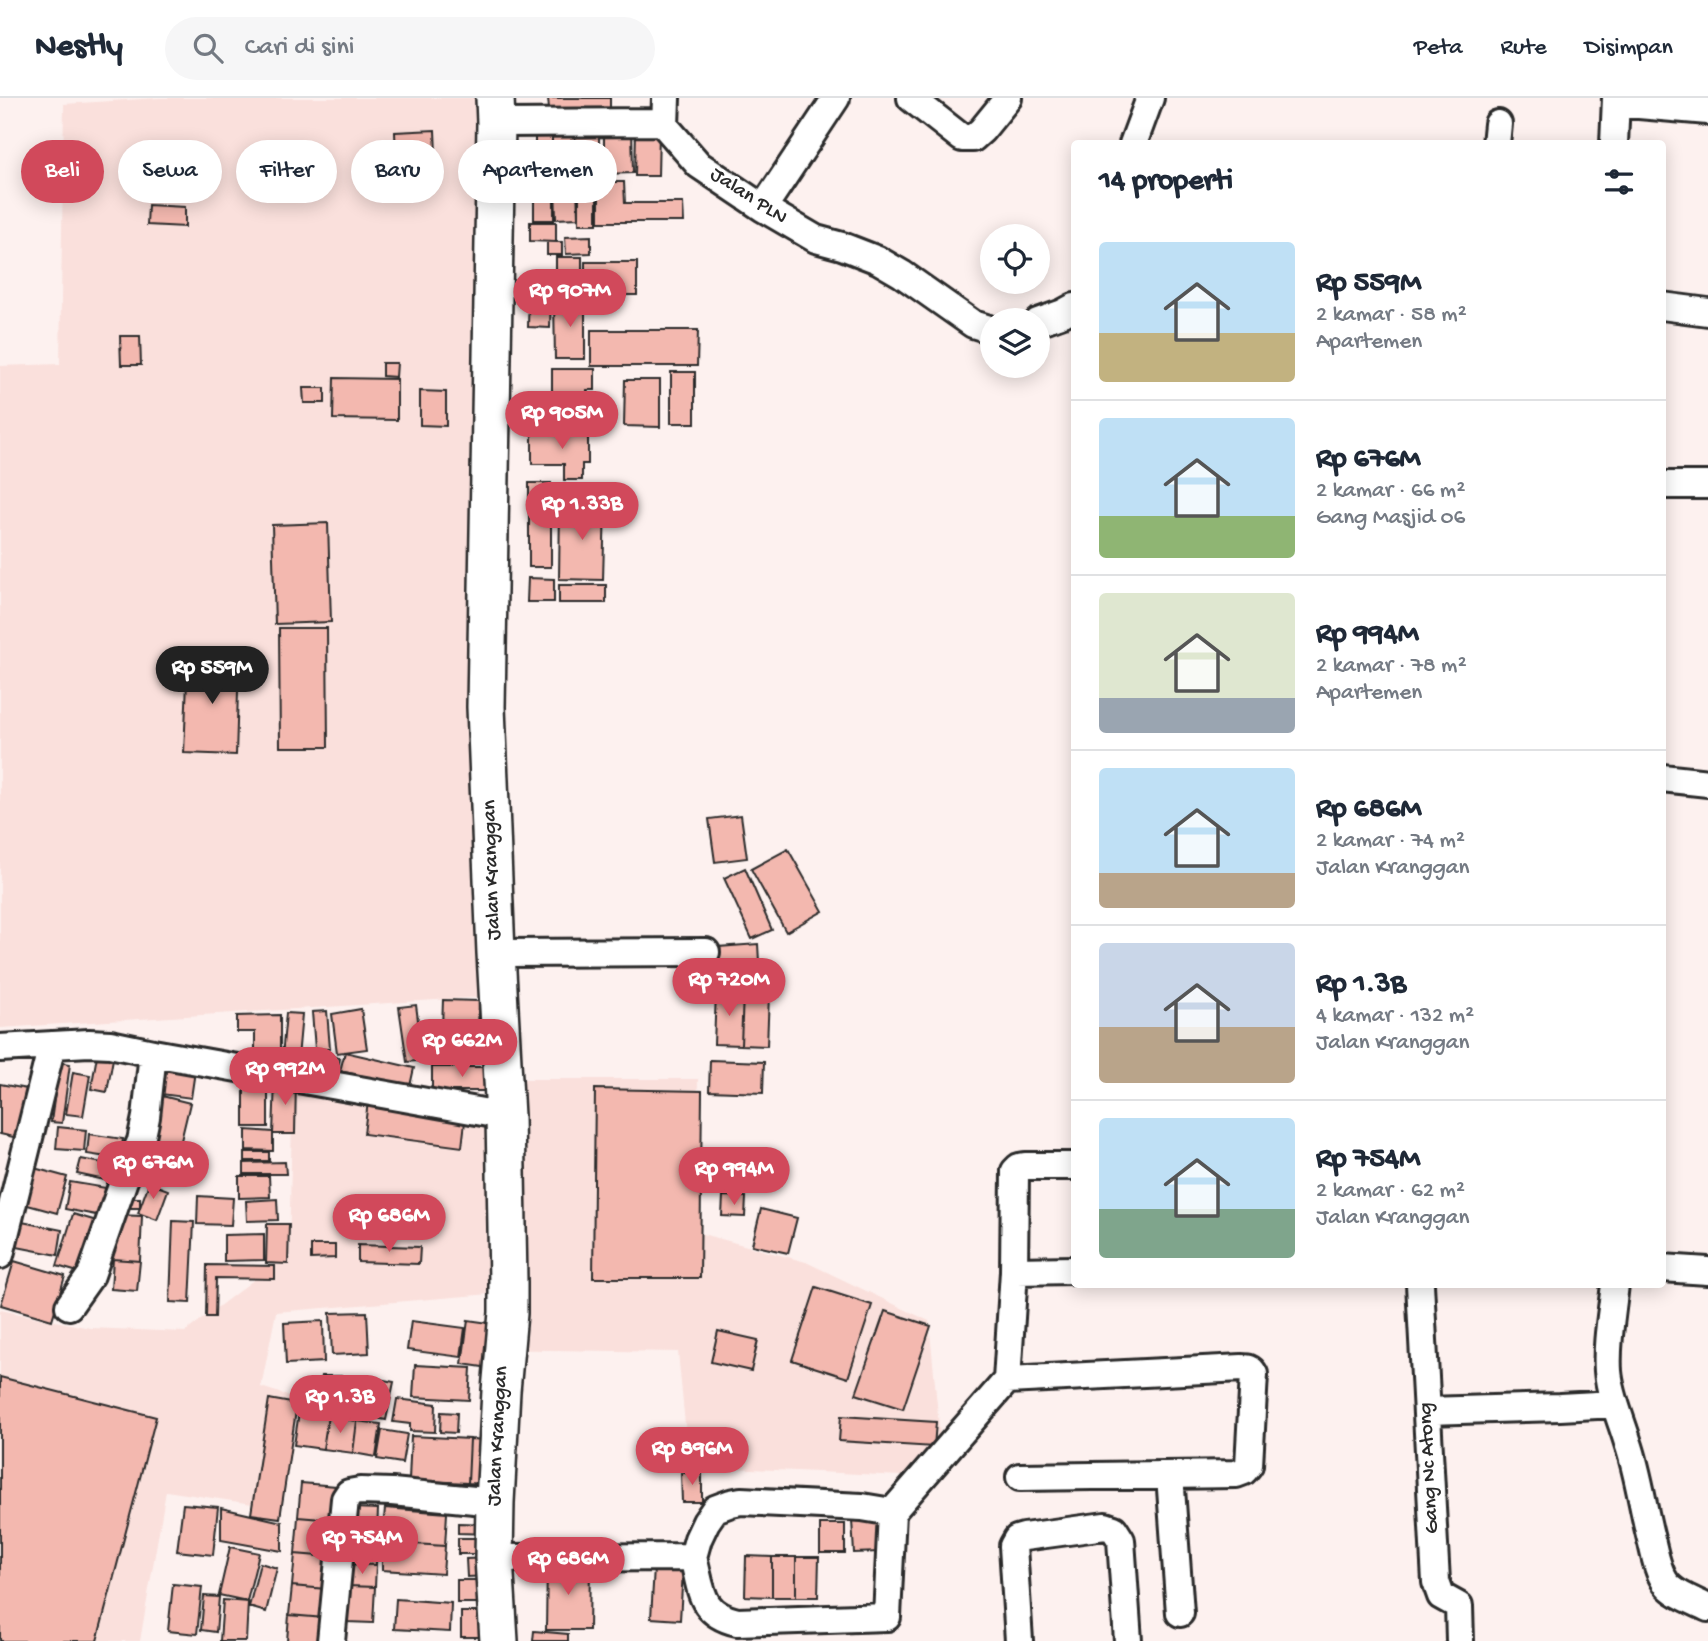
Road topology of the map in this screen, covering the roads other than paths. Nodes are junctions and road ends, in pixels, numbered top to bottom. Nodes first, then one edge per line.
1 (666, 98) edge
2 (836, 98) edge
3 (911, 98) edge
4 (1008, 98) edge
5 (1150, 98) edge
6 (1616, 101) edge
7 (495, 110) edge
8 (1708, 111) edge
9 (665, 126) junction
10 (1134, 140) edge
11 (1614, 140) edge
12 (763, 208) junction
13 (1666, 307) edge
14 (1071, 309) edge
15 (1708, 312) edge
16 (1050, 318) edge
17 (980, 326) edge
18 (1666, 485) edge
19 (1708, 485) edge
20 (1666, 778) edge
21 (1708, 783) edge
22 (706, 952) dead end
23 (496, 953) junction
24 (52, 1045) junction
25 (0, 1048) edge
26 (153, 1054) junction
27 (505, 1115) junction
28 (1071, 1166) edge
29 (0, 1255) edge
30 (1666, 1268) edge
31 (1071, 1270) edge
32 (1014, 1271) junction
33 (1708, 1271) edge
34 (1420, 1288) edge
35 (1615, 1288) edge
36 (69, 1306) dead end
37 (1007, 1380) junction
38 (1615, 1404) junction
39 (1427, 1411) junction
40 (1170, 1475) junction
41 (1020, 1477) dead end
42 (495, 1502) junction
43 (892, 1512) junction
44 (494, 1558) junction
45 (693, 1558) junction
46 (1708, 1608) edge
47 (1180, 1613) dead end
48 (888, 1629) edge
49 (331, 1641) edge
50 (499, 1641) edge
51 (1019, 1641) edge
52 (1128, 1641) edge
53 (1460, 1641) edge

1 - 9 street
2 - 12 street
3 - 4 street
5 - 10 street
6 - 8 street
6 - 11 street
7 - 9 street
7 - 23 main road, Jalan Kranggan
9 - 12 street, Jalan PLN
12 - 17 street, Jalan PLN
13 - 15 street
14 - 16 street
18 - 19 street
20 - 21 street
22 - 23 street
23 - 27 main road, Jalan Kranggan
24 - 25 street
24 - 26 street
24 - 29 street
26 - 27 street
26 - 36 street
27 - 42 main road, Jalan Kranggan
28 - 32 street
30 - 33 street
31 - 32 street
32 - 37 street
34 - 39 street, Gang Nc Atong
35 - 38 street
37 - 40 street
37 - 43 street
38 - 39 street
38 - 46 street
39 - 53 street, Gang Nc Atong
40 - 41 street
40 - 47 street
42 - 44 main road, Jalan Kranggan
42 - 49 street
43 - 45 street
43 - 48 street
44 - 45 street
44 - 50 main road, Jalan Kranggan
45 - 48 street
51 - 52 street

